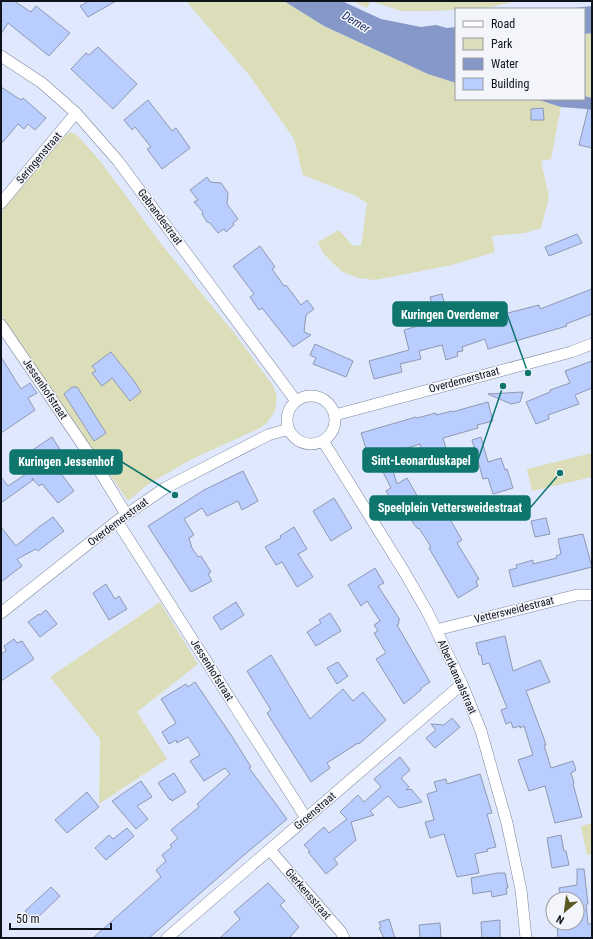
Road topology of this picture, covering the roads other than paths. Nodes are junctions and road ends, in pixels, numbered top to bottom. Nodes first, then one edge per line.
1 (1, 56) edge
2 (76, 113) junction
3 (1, 203) edge
4 (1, 325) edge
5 (592, 344) edge
6 (296, 401) junction
7 (335, 415) junction
8 (289, 429) junction
9 (323, 441) junction
10 (122, 518) junction
11 (592, 595) edge
12 (1, 613) edge
13 (436, 630) junction
14 (462, 684) junction
15 (306, 818) junction
16 (270, 850) junction
17 (167, 938) edge
18 (344, 938) edge
19 (526, 938) edge

1 - 2 street, Gebrandestraat
2 - 3 street, Seringenstraat
2 - 6 street, Gebrandestraat
4 - 10 street, Jessenhofstraat
5 - 7 street, Overdemerstraat
6 - 7 street
6 - 8 street
7 - 9 street
8 - 9 street
8 - 10 street, Overdemerstraat
9 - 13 street, Albertkanaalstraat
10 - 12 street, Overdemerstraat
10 - 15 street, Jessenhofstraat
11 - 13 street, Vettersweidestraat
13 - 14 street, Albertkanaalstraat
14 - 15 street, Groenstraat
14 - 19 street, Albertkanaalstraat
15 - 16 street, Groenstraat
16 - 17 street, Groenstraat
16 - 18 street, Gierkensstraat

